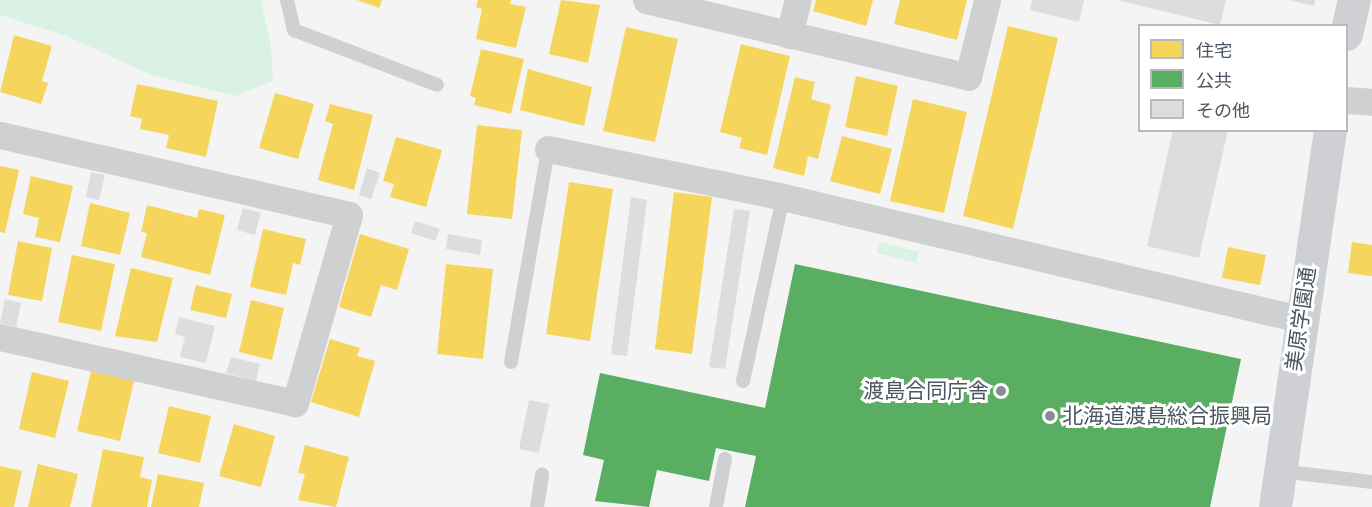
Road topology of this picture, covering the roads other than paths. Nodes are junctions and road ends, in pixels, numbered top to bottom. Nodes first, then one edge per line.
1 (286, 0) edge
2 (646, 0) edge
3 (798, 0) edge
4 (987, 0) edge
5 (1354, 0) edge
6 (1348, 29) edge
7 (789, 35) junction
8 (437, 85) dead end
9 (1348, 99) edge
10 (1372, 102) edge
11 (1330, 132) edge
12 (0, 135) edge
13 (548, 149) joint
14 (783, 197) junction
15 (1300, 319) junction
16 (0, 337) edge
17 (511, 362) dead end
18 (743, 381) dead end
19 (725, 459) dead end
20 (1280, 471) junction
21 (542, 474) dead end
22 (1372, 482) edge
23 (537, 507) edge
24 (716, 507) edge
25 (1275, 507) edge

1 - 8 lane
2 - 7 street
3 - 7 street
4 - 7 street
5 - 6 street
9 - 10 street
11 - 15 street, 美原学園通
12 - 16 street
13 - 14 street
13 - 17 lane
14 - 15 street
14 - 18 lane
15 - 20 street, 美原学園通
19 - 24 lane
20 - 22 lane
20 - 25 street, 美原学園通
21 - 23 lane

